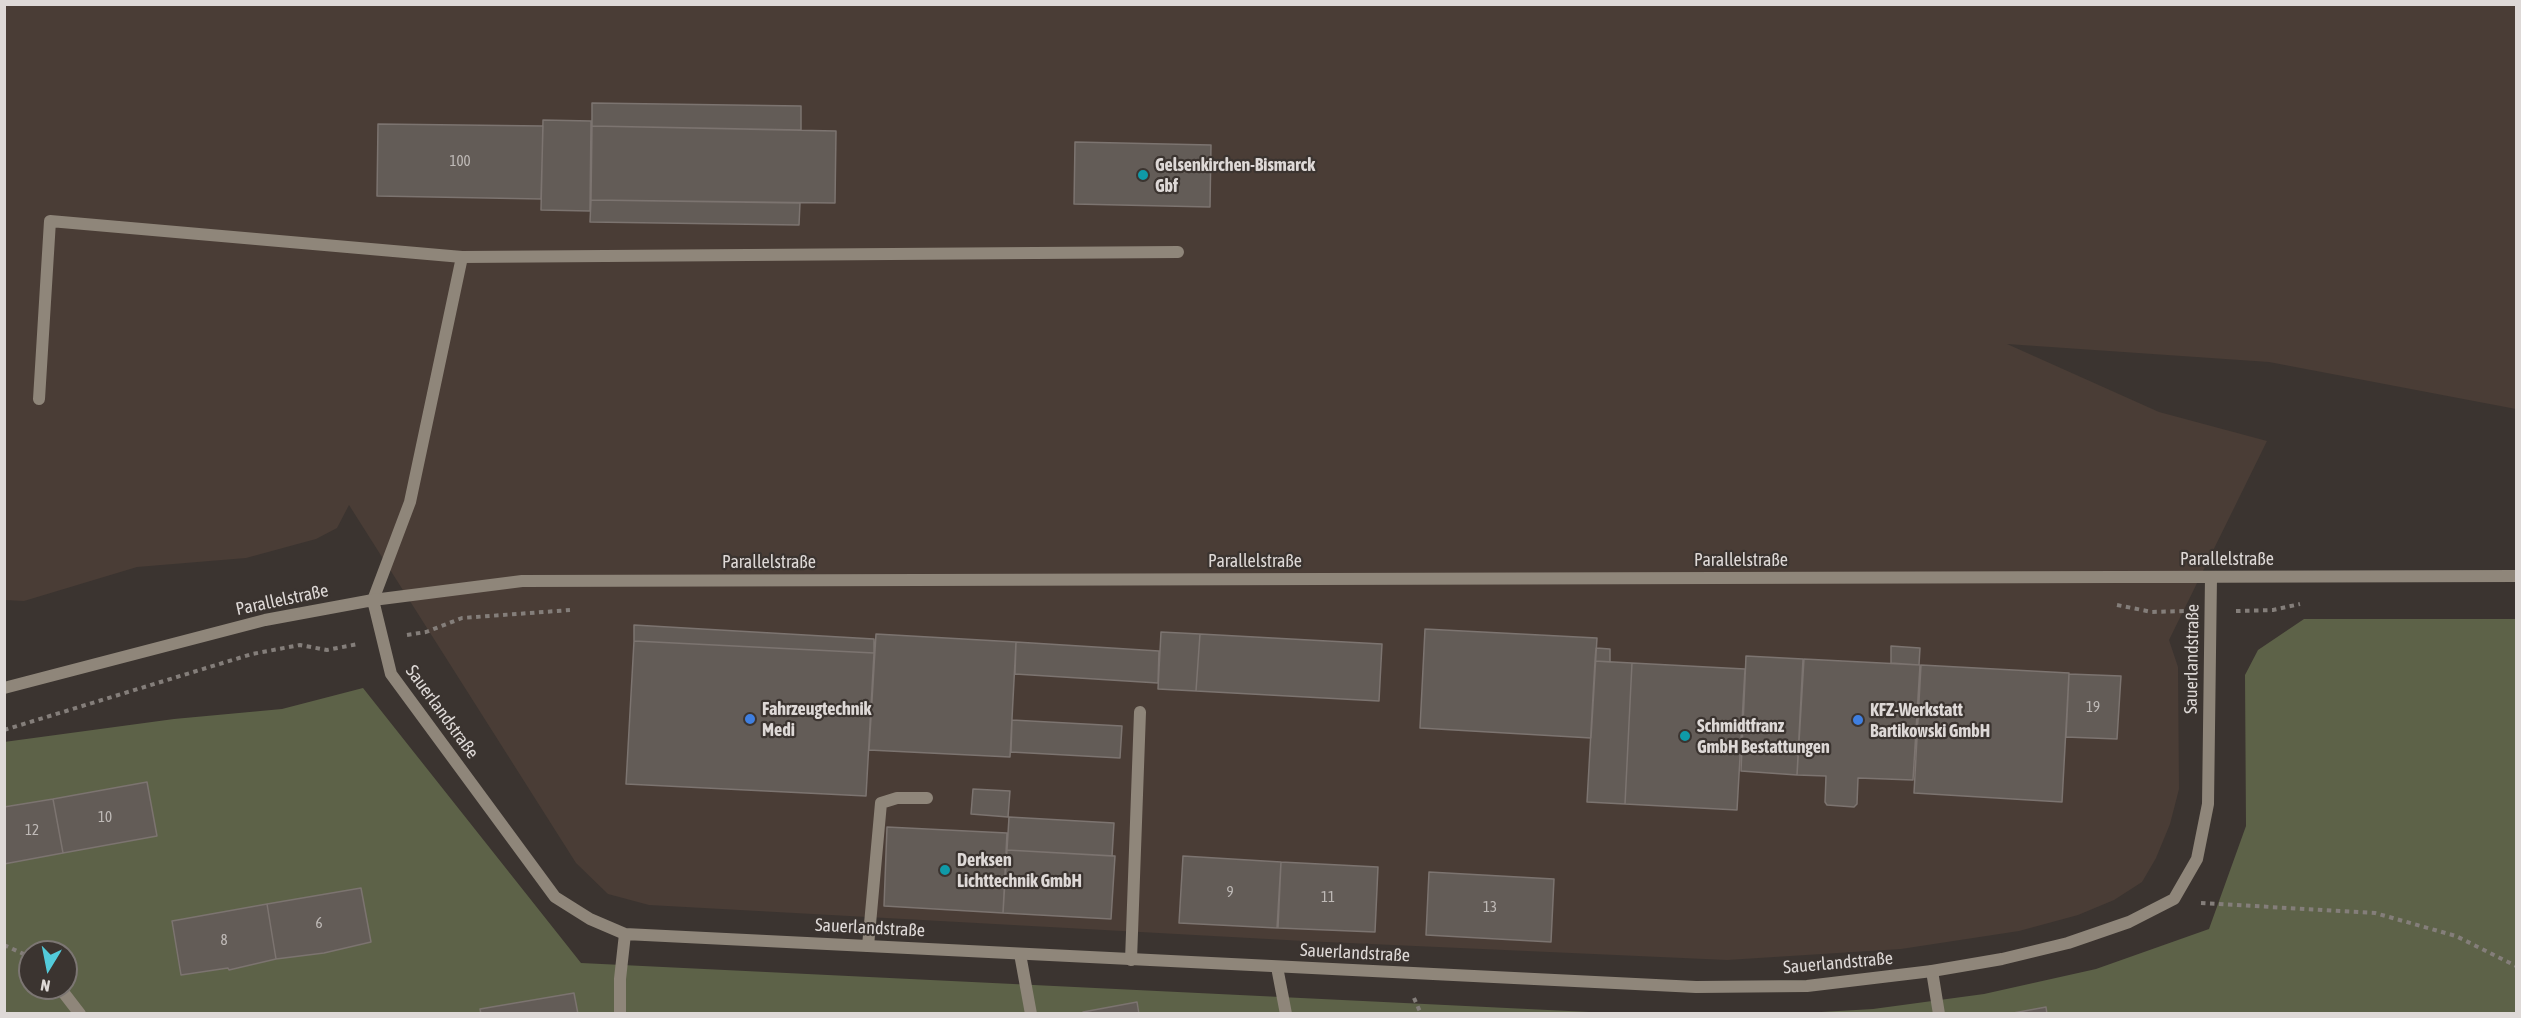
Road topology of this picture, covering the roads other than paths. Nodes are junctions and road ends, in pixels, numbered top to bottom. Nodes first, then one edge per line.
1 (1178, 252) dead end
2 (462, 257) junction
3 (39, 399) dead end
4 (2517, 576) edge
5 (2211, 577) junction
6 (373, 600) junction
7 (4, 688) edge
8 (1140, 712) dead end
9 (927, 798) dead end
10 (625, 934) junction
11 (868, 946) junction
12 (1020, 954) junction
13 (1131, 960) junction
14 (1277, 967) junction
15 (1932, 971) junction
16 (69, 1000) edge
17 (80, 1014) edge
18 (620, 1014) edge
19 (1031, 1014) edge
20 (1286, 1014) edge
21 (1939, 1014) edge

1 - 2 street
2 - 3 street
2 - 6 street
4 - 5 street, Parallelstraße
5 - 6 street, Parallelstraße
5 - 15 street, Sauerlandstraße
6 - 7 street, Parallelstraße
6 - 10 street, Sauerlandstraße
8 - 13 street
9 - 11 street
10 - 11 street, Sauerlandstraße
10 - 18 street
11 - 12 street, Sauerlandstraße
12 - 13 street, Sauerlandstraße
12 - 19 street
13 - 14 street, Sauerlandstraße
14 - 15 street, Sauerlandstraße
14 - 20 street
15 - 21 street
16 - 17 street

